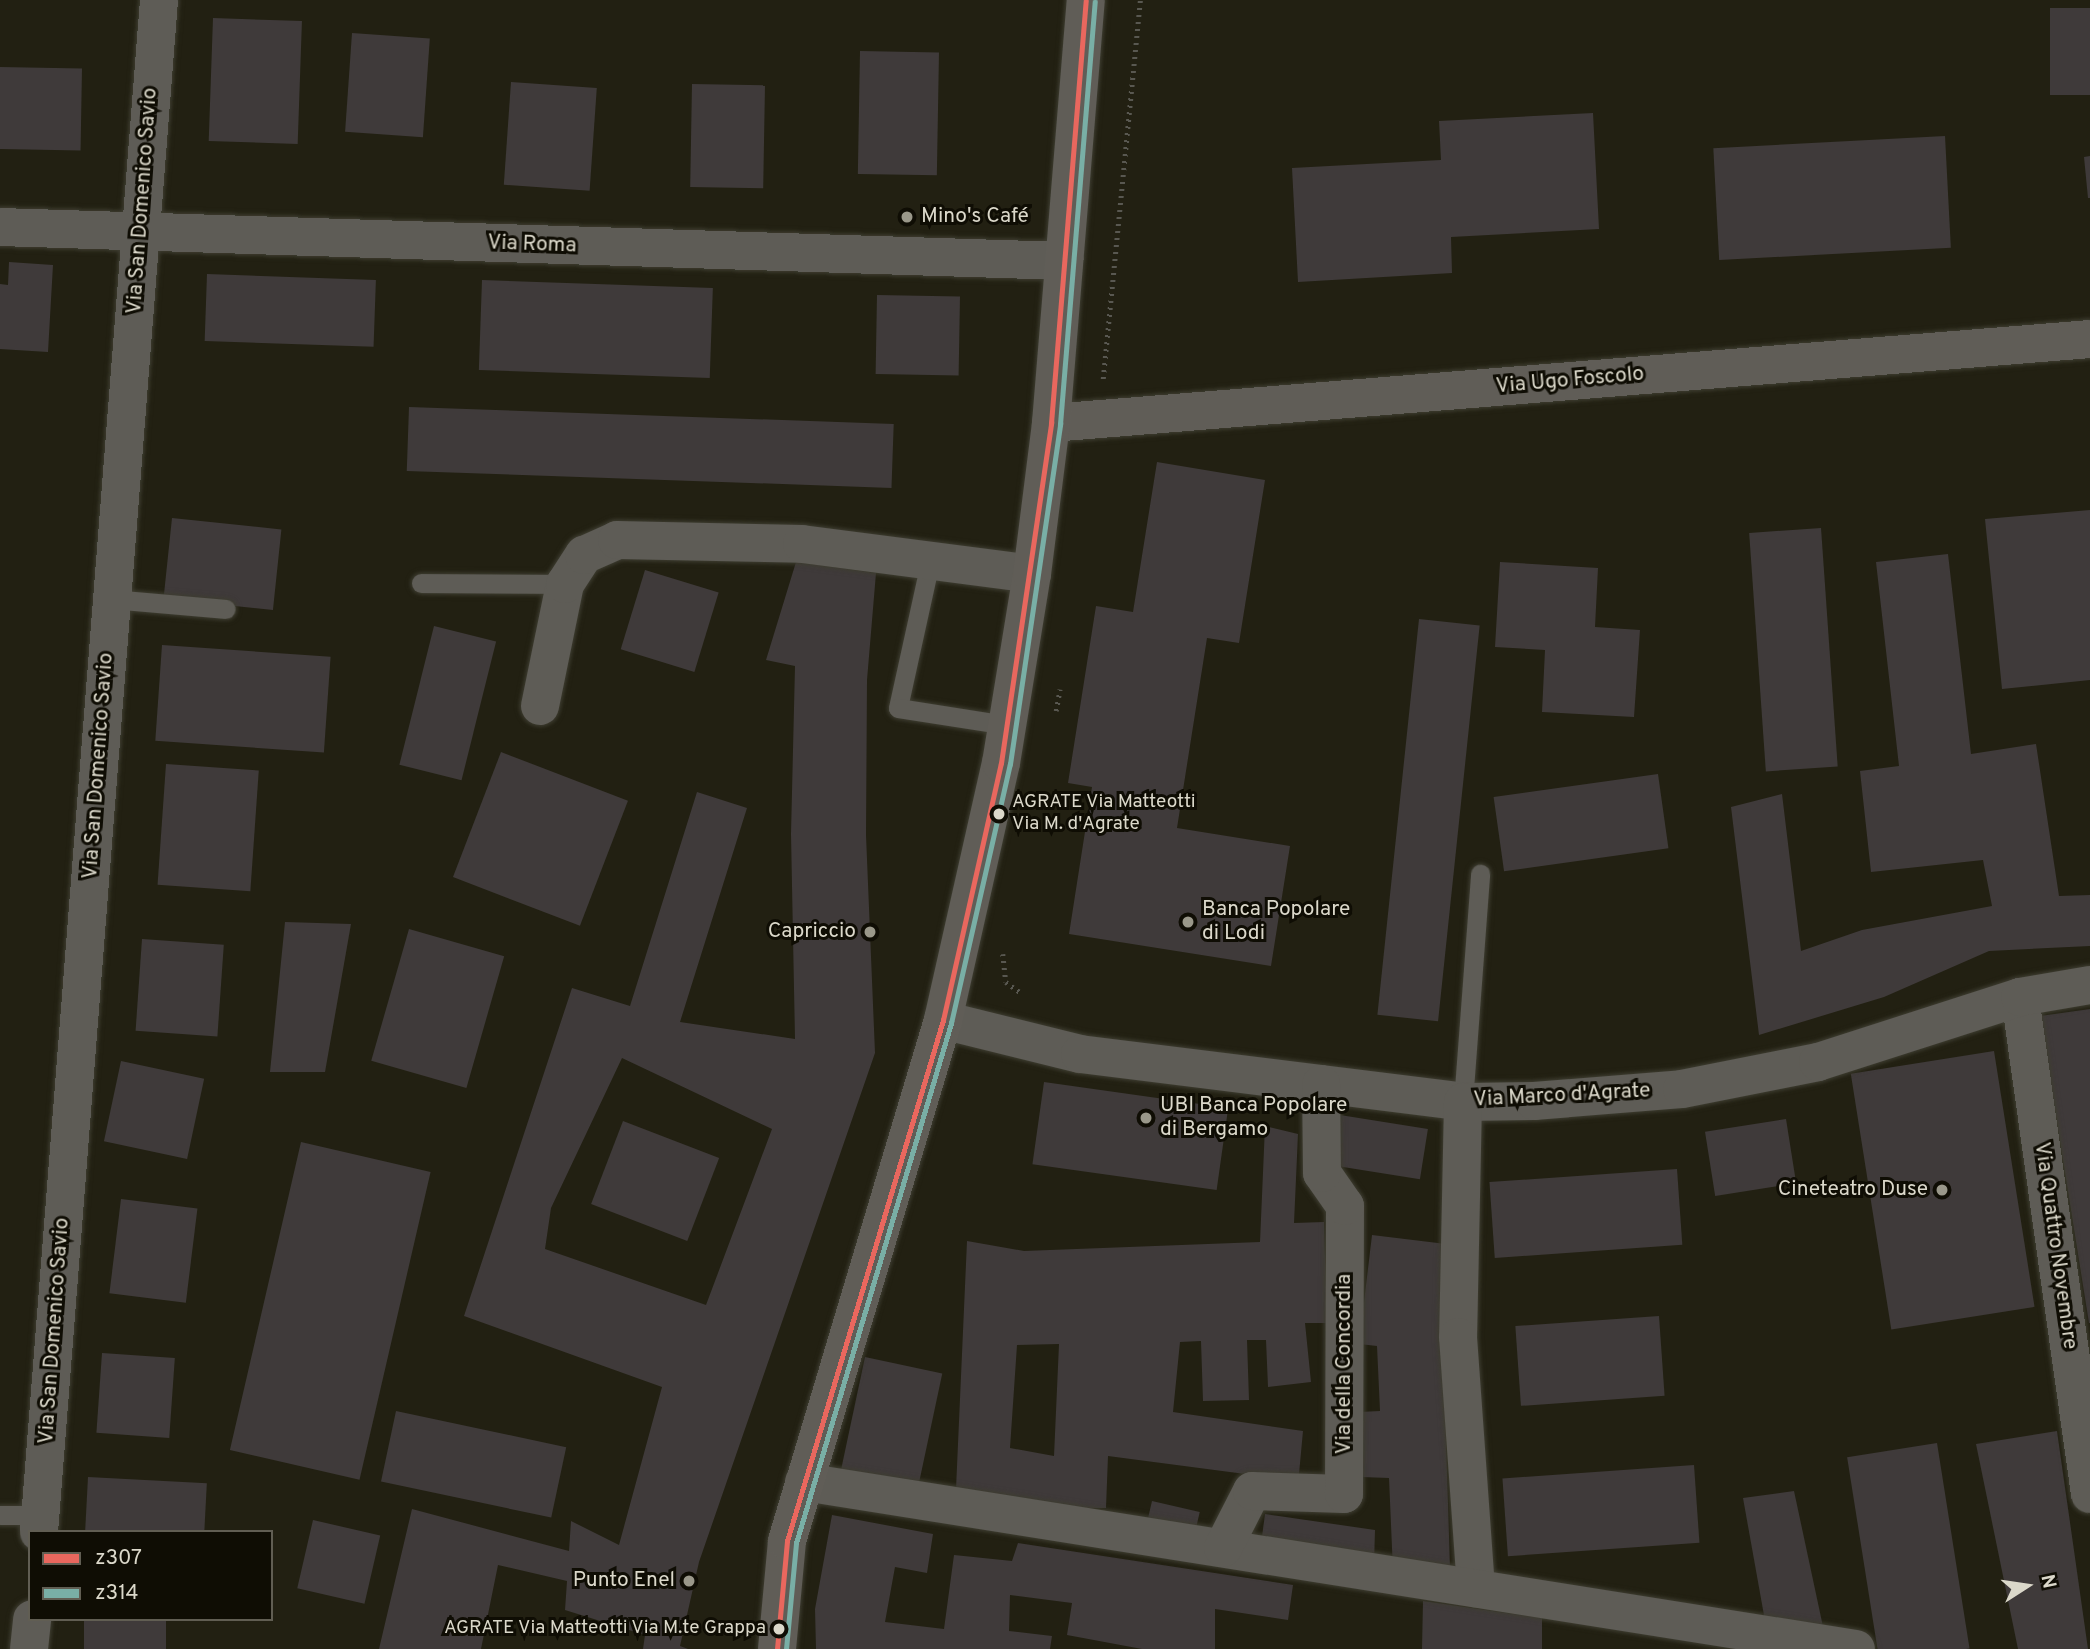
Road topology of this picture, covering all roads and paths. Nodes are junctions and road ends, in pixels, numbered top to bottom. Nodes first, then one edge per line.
1 (159, 0) edge
2 (1086, 0) edge
3 (0, 227) edge
4 (141, 232) junction
5 (1064, 261) junction
6 (2090, 340) edge
7 (1051, 423) junction
8 (930, 562) junction
9 (1032, 574) junction
10 (421, 583) dead end
11 (565, 583) junction
12 (112, 599) junction
13 (226, 609) dead end
14 (540, 706) dead end
15 (1006, 725) junction
16 (1480, 874) dead end
17 (2090, 985) edge
18 (2020, 997) junction
19 (943, 1020) junction
20 (1321, 1084) junction
21 (1463, 1102) junction
22 (804, 1482) junction
23 (2090, 1494) edge
24 (0, 1515) edge
25 (40, 1523) edge
26 (1223, 1548) junction
27 (1476, 1588) junction
28 (32, 1621) edge
29 (30, 1649) edge
30 (777, 1649) edge
31 (1856, 1649) edge

1 - 4 street, Via San Domenico Savio
2 - 5 street
3 - 4 street, Via Roma
4 - 5 street, Via Roma
4 - 12 street, Via San Domenico Savio
5 - 7 street
6 - 7 street, Via Ugo Foscolo
7 - 9 street
8 - 9 street
8 - 11 street
8 - 15 lane
9 - 15 street
10 - 11 lane
11 - 14 street
12 - 13 lane
12 - 25 street, Via San Domenico Savio
15 - 19 street
16 - 21 lane
17 - 18 street, Via Marco d'Agrate
18 - 21 street, Via Marco d'Agrate
18 - 23 street, Via Quattro Novembre
19 - 20 street, Via Marco d'Agrate
19 - 22 street
20 - 21 street, Via Marco d'Agrate
20 - 26 street, Via della Concordia
21 - 27 street
22 - 26 street
22 - 30 street
24 - 25 lane
26 - 27 street
27 - 31 street
28 - 29 street

